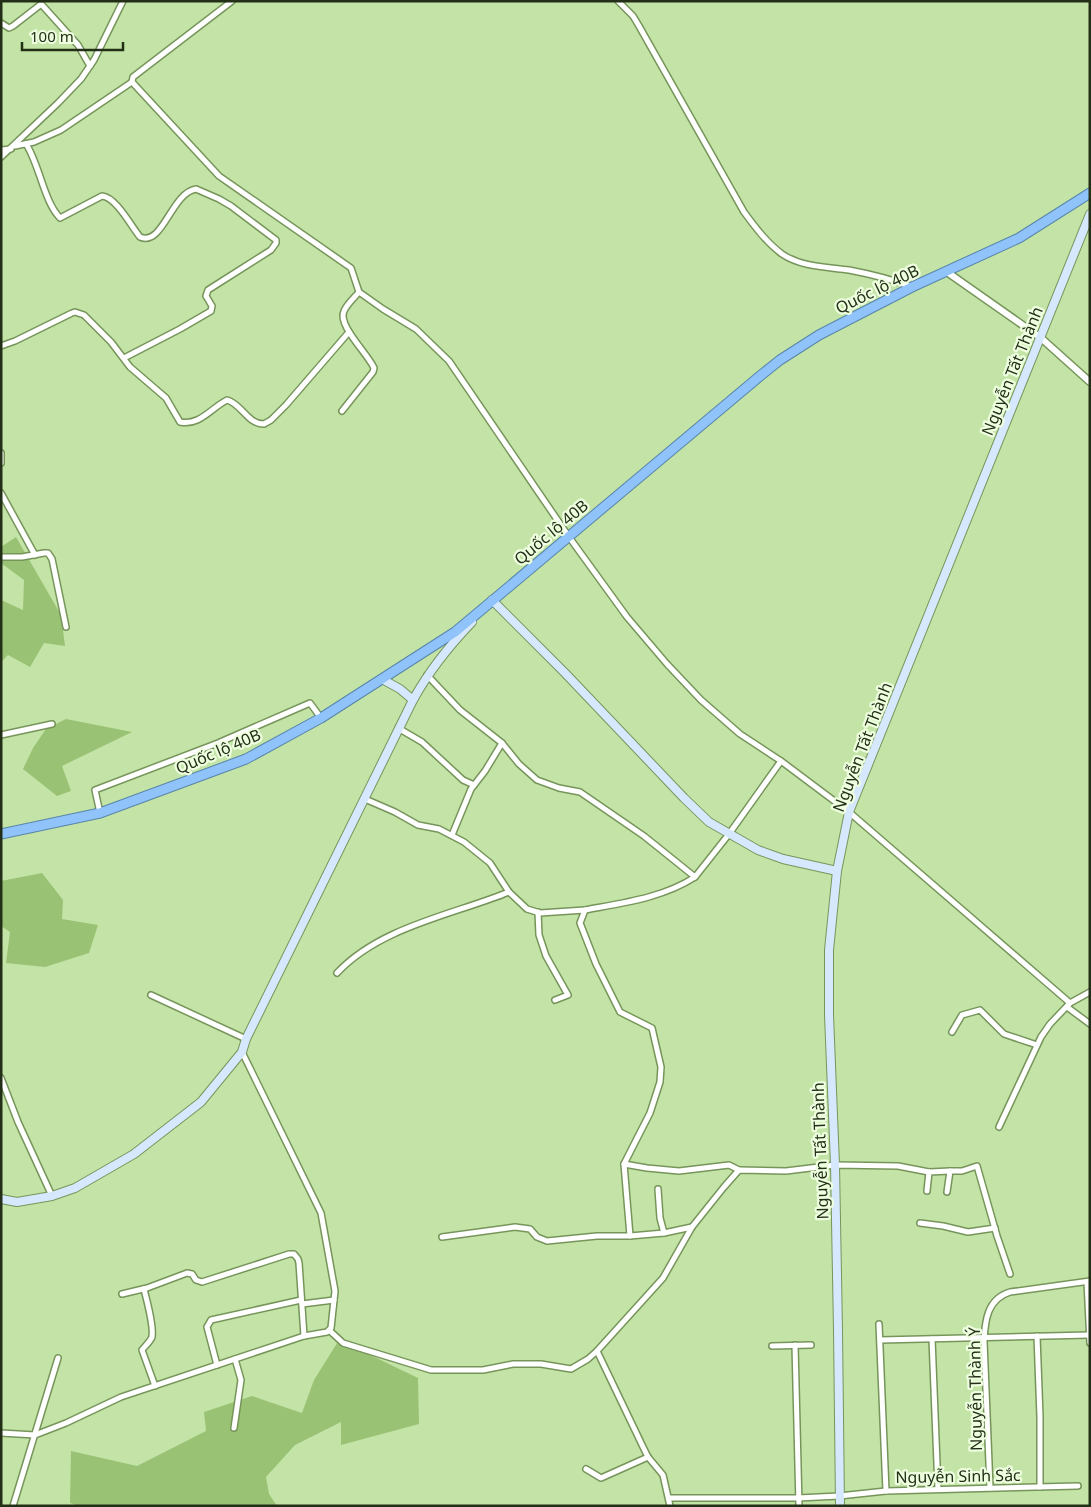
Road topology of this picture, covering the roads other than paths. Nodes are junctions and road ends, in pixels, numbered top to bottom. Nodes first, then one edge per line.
1 (123, 1) edge
2 (232, 1) edge
3 (618, 1) edge
4 (1, 23) edge
5 (90, 66) junction
6 (132, 82) junction
7 (26, 144) junction
8 (13, 147) junction
9 (1, 150) edge
10 (1, 157) edge
11 (1090, 194) edge
12 (1090, 214) edge
13 (947, 272) junction
14 (912, 287) junction
15 (359, 292) junction
16 (350, 332) junction
17 (1041, 338) junction
18 (1, 346) edge
19 (124, 358) junction
20 (1090, 382) edge
21 (342, 411) dead end
22 (1, 453) edge
23 (1, 464) edge
24 (1, 493) edge
25 (569, 537) junction
26 (35, 555) junction
27 (1, 557) edge
28 (492, 600) junction
29 (66, 627) dead end
30 (427, 675) junction
31 (382, 679) junction
32 (412, 700) junction
33 (321, 718) junction
34 (52, 724) dead end
35 (398, 728) junction
36 (1, 735) edge
37 (502, 744) junction
38 (781, 761) junction
39 (474, 785) junction
40 (365, 799) junction
41 (849, 812) junction
42 (100, 813) junction
43 (1, 834) edge
44 (729, 834) junction
45 (452, 835) junction
46 (837, 871) junction
47 (696, 877) junction
48 (509, 892) junction
49 (585, 910) junction
50 (538, 912) junction
51 (337, 973) dead end
52 (1090, 992) edge
53 (151, 995) dead end
54 (555, 1000) dead end
55 (1068, 1005) junction
56 (1090, 1024) edge
57 (952, 1032) dead end
58 (246, 1038) junction
59 (1037, 1045) junction
60 (242, 1052) junction
61 (1, 1078) edge
62 (998, 1127) dead end
63 (624, 1164) junction
64 (835, 1165) junction
65 (739, 1170) junction
66 (950, 1171) junction
67 (929, 1172) junction
68 (658, 1189) dead end
69 (927, 1191) dead end
70 (946, 1192) dead end
71 (52, 1196) junction
72 (1, 1199) edge
73 (920, 1223) dead end
74 (692, 1227) junction
75 (995, 1228) junction
76 (664, 1233) junction
77 (630, 1236) junction
78 (442, 1237) dead end
79 (1010, 1274) dead end
80 (1088, 1281) edge
81 (144, 1289) junction
82 (122, 1294) dead end
83 (334, 1300) junction
84 (301, 1302) junction
85 (879, 1324) dead end
86 (329, 1330) junction
87 (1089, 1335) edge
88 (304, 1336) junction
89 (1037, 1336) junction
90 (984, 1338) junction
91 (932, 1339) junction
92 (880, 1340) junction
93 (1090, 1343) edge
94 (811, 1345) dead end
95 (772, 1346) dead end
96 (795, 1346) junction
97 (597, 1351) junction
98 (58, 1358) dead end
99 (235, 1359) junction
100 (217, 1365) junction
101 (155, 1386) junction
102 (234, 1428) dead end
103 (1, 1433) edge
104 (35, 1435) junction
105 (648, 1457) junction
106 (586, 1469) dead end
107 (1078, 1486) dead end
108 (1040, 1487) junction
109 (990, 1488) junction
110 (886, 1490) junction
111 (938, 1490) junction
112 (839, 1496) junction
113 (669, 1498) junction
114 (798, 1498) junction
115 (13, 1506) edge
116 (670, 1506) edge
117 (799, 1506) edge
118 (840, 1506) edge

1 - 5 street
2 - 6 street
3 - 14 street
4 - 5 street
5 - 8 street
6 - 7 street
6 - 15 street
7 - 8 street
7 - 19 street
8 - 9 street
8 - 10 street
11 - 13 highway, Quốc lộ 40B
12 - 17 main road, Nguyễn Tất Thành
13 - 14 highway, Quốc lộ 40B
13 - 17 street
14 - 25 highway, Quốc lộ 40B
15 - 16 street
15 - 25 street
16 - 19 street
16 - 21 street
17 - 20 street
17 - 41 main road, Nguyễn Tất Thành
18 - 19 street
22 - 23 street
24 - 26 street
25 - 28 highway, Quốc lộ 40B
25 - 38 street
26 - 27 street
26 - 29 street
28 - 30 main road
28 - 31 highway, Quốc lộ 40B
28 - 44 main road
30 - 32 main road
30 - 37 street
31 - 32 main road
31 - 33 highway, Quốc lộ 40B
32 - 35 main road
33 - 42 highway, Quốc lộ 40B
33 - 42 street
34 - 36 street
35 - 39 street
35 - 40 main road
37 - 39 street
37 - 47 street
38 - 41 street
38 - 44 street
39 - 45 street
40 - 45 street
40 - 58 main road
41 - 46 main road, Nguyễn Tất Thành
41 - 55 street
42 - 43 highway, Quốc lộ 40B
44 - 46 main road
44 - 47 street
45 - 48 street
46 - 64 main road, Nguyễn Tất Thành
47 - 49 street
48 - 50 street
48 - 51 street
49 - 50 street
49 - 63 street
50 - 54 street
52 - 55 street
53 - 58 street
55 - 56 street
55 - 59 street
57 - 59 street
58 - 60 main road
59 - 62 street
60 - 71 main road
60 - 83 street
61 - 71 street
63 - 65 street
63 - 77 street
64 - 65 street
64 - 67 street
64 - 112 main road, Nguyễn Tất Thành
65 - 74 street
66 - 67 street
66 - 70 street
66 - 75 street
67 - 69 street
68 - 76 street
71 - 72 main road
73 - 75 street
74 - 76 street
74 - 97 street
75 - 79 street
76 - 77 street
77 - 78 street
80 - 87 street
80 - 90 street, Nguyễn Thành Ý
81 - 82 street
81 - 84 street
81 - 101 street
83 - 84 street
83 - 86 street
84 - 88 street
84 - 100 street
85 - 92 street
86 - 88 street
86 - 97 street
87 - 89 street
87 - 93 street
88 - 99 street
89 - 90 street
89 - 108 street
90 - 91 street
90 - 109 street, Nguyễn Thành Ý
91 - 92 street
91 - 111 street
92 - 110 street
94 - 96 street
95 - 96 street
96 - 114 street
97 - 105 street
98 - 104 street
99 - 100 street
99 - 102 street
100 - 101 street
101 - 104 street
103 - 104 street
104 - 115 street
105 - 106 street
105 - 113 street
107 - 108 street, Nguyễn Sinh Sắc
108 - 109 street, Nguyễn Sinh Sắc
109 - 111 street, Nguyễn Sinh Sắc
110 - 111 street, Nguyễn Sinh Sắc
110 - 112 street, Nguyễn Sinh Sắc
112 - 114 street, Nguyễn Sinh Sắc
112 - 118 main road, Nguyễn Tất Thành
113 - 114 street, Nguyễn Sinh Sắc
113 - 116 street
114 - 117 street

